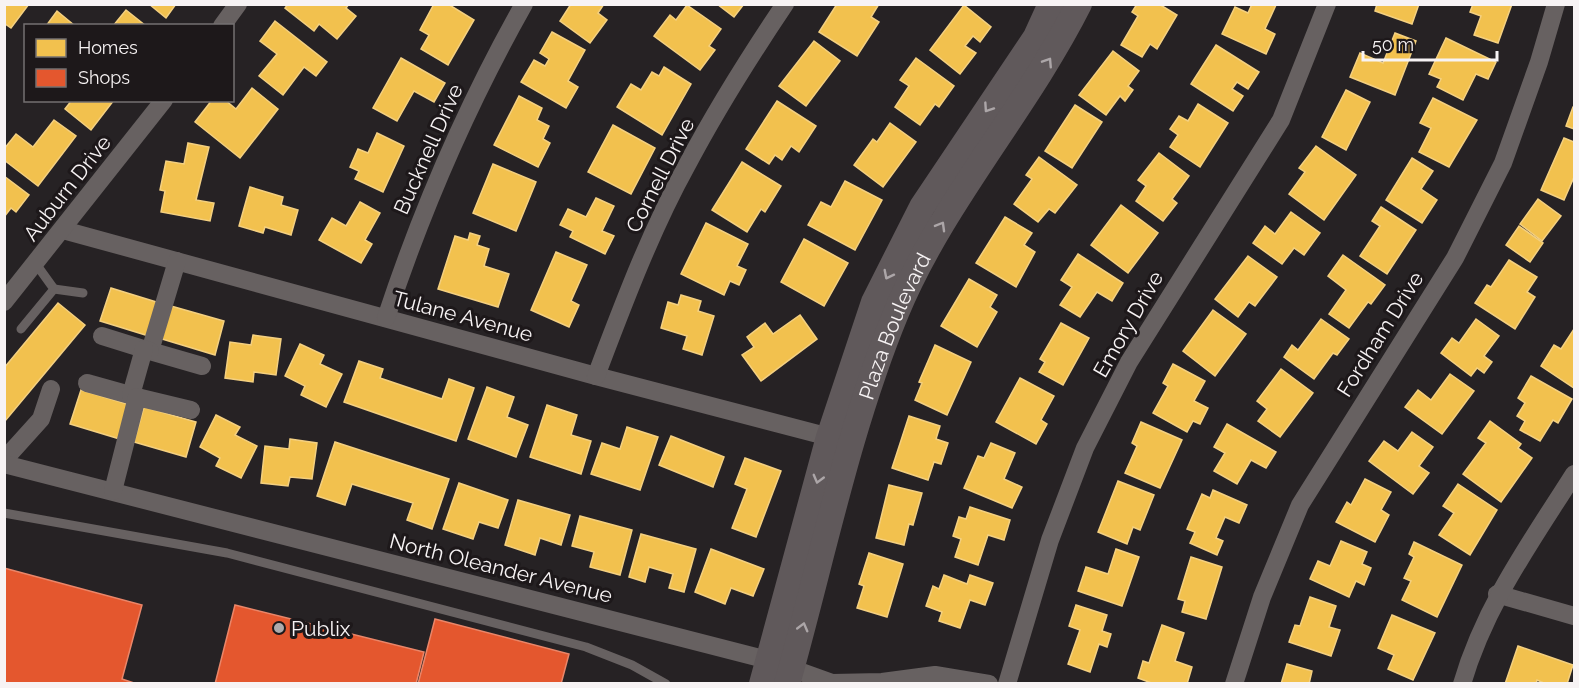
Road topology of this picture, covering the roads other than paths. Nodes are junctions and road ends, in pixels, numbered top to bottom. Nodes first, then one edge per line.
1 (238, 4) edge
2 (524, 4) edge
3 (785, 4) edge
4 (1051, 4) edge
5 (1079, 4) edge
6 (1327, 4) edge
7 (1556, 4) edge
8 (223, 24) edge
9 (162, 102) edge
10 (63, 230) junction
11 (177, 261) junction
12 (36, 264) junction
13 (54, 289) junction
14 (83, 293) dead end
15 (4, 302) edge
16 (386, 318) junction
17 (21, 329) dead end
18 (102, 336) dead end
19 (147, 350) junction
20 (202, 366) dead end
21 (596, 376) junction
22 (87, 383) dead end
23 (51, 389) dead end
24 (134, 396) junction
25 (191, 411) dead end
26 (841, 440) junction
27 (4, 462) edge
28 (1575, 474) edge
29 (113, 491) junction
30 (4, 513) edge
31 (1497, 594) junction
32 (1575, 616) edge
33 (777, 674) edge
34 (666, 684) edge
35 (988, 684) edge
36 (1007, 684) edge
37 (1234, 684) edge
38 (1462, 684) edge

1 - 8 street
2 - 16 street, Bucknell Drive
3 - 21 street, Cornell Drive
4 -> 26 street, Plaza Boulevard
26 -> 5 street, Plaza Boulevard
6 - 36 street, Emory Drive
7 - 37 street, Fordham Drive
9 - 10 street, Auburn Drive
10 - 11 street, Tulane Avenue
10 - 12 street, Auburn Drive
11 - 16 street, Tulane Avenue
11 - 19 street
12 - 13 lane
12 - 15 street, Auburn Drive
13 - 14 lane
13 - 17 lane
16 - 21 street, Tulane Avenue
18 - 19 street
19 - 20 street
19 - 24 street
21 - 26 street, Tulane Avenue
22 - 24 street
23 - 27 street
24 - 25 street
24 - 29 street
26 - 33 street, Plaza Boulevard
27 - 29 street, North Oleander Avenue
28 - 31 street
29 - 33 street, North Oleander Avenue
30 - 34 lane
31 - 32 street
31 - 38 street
33 - 35 street, North Oleander Avenue

